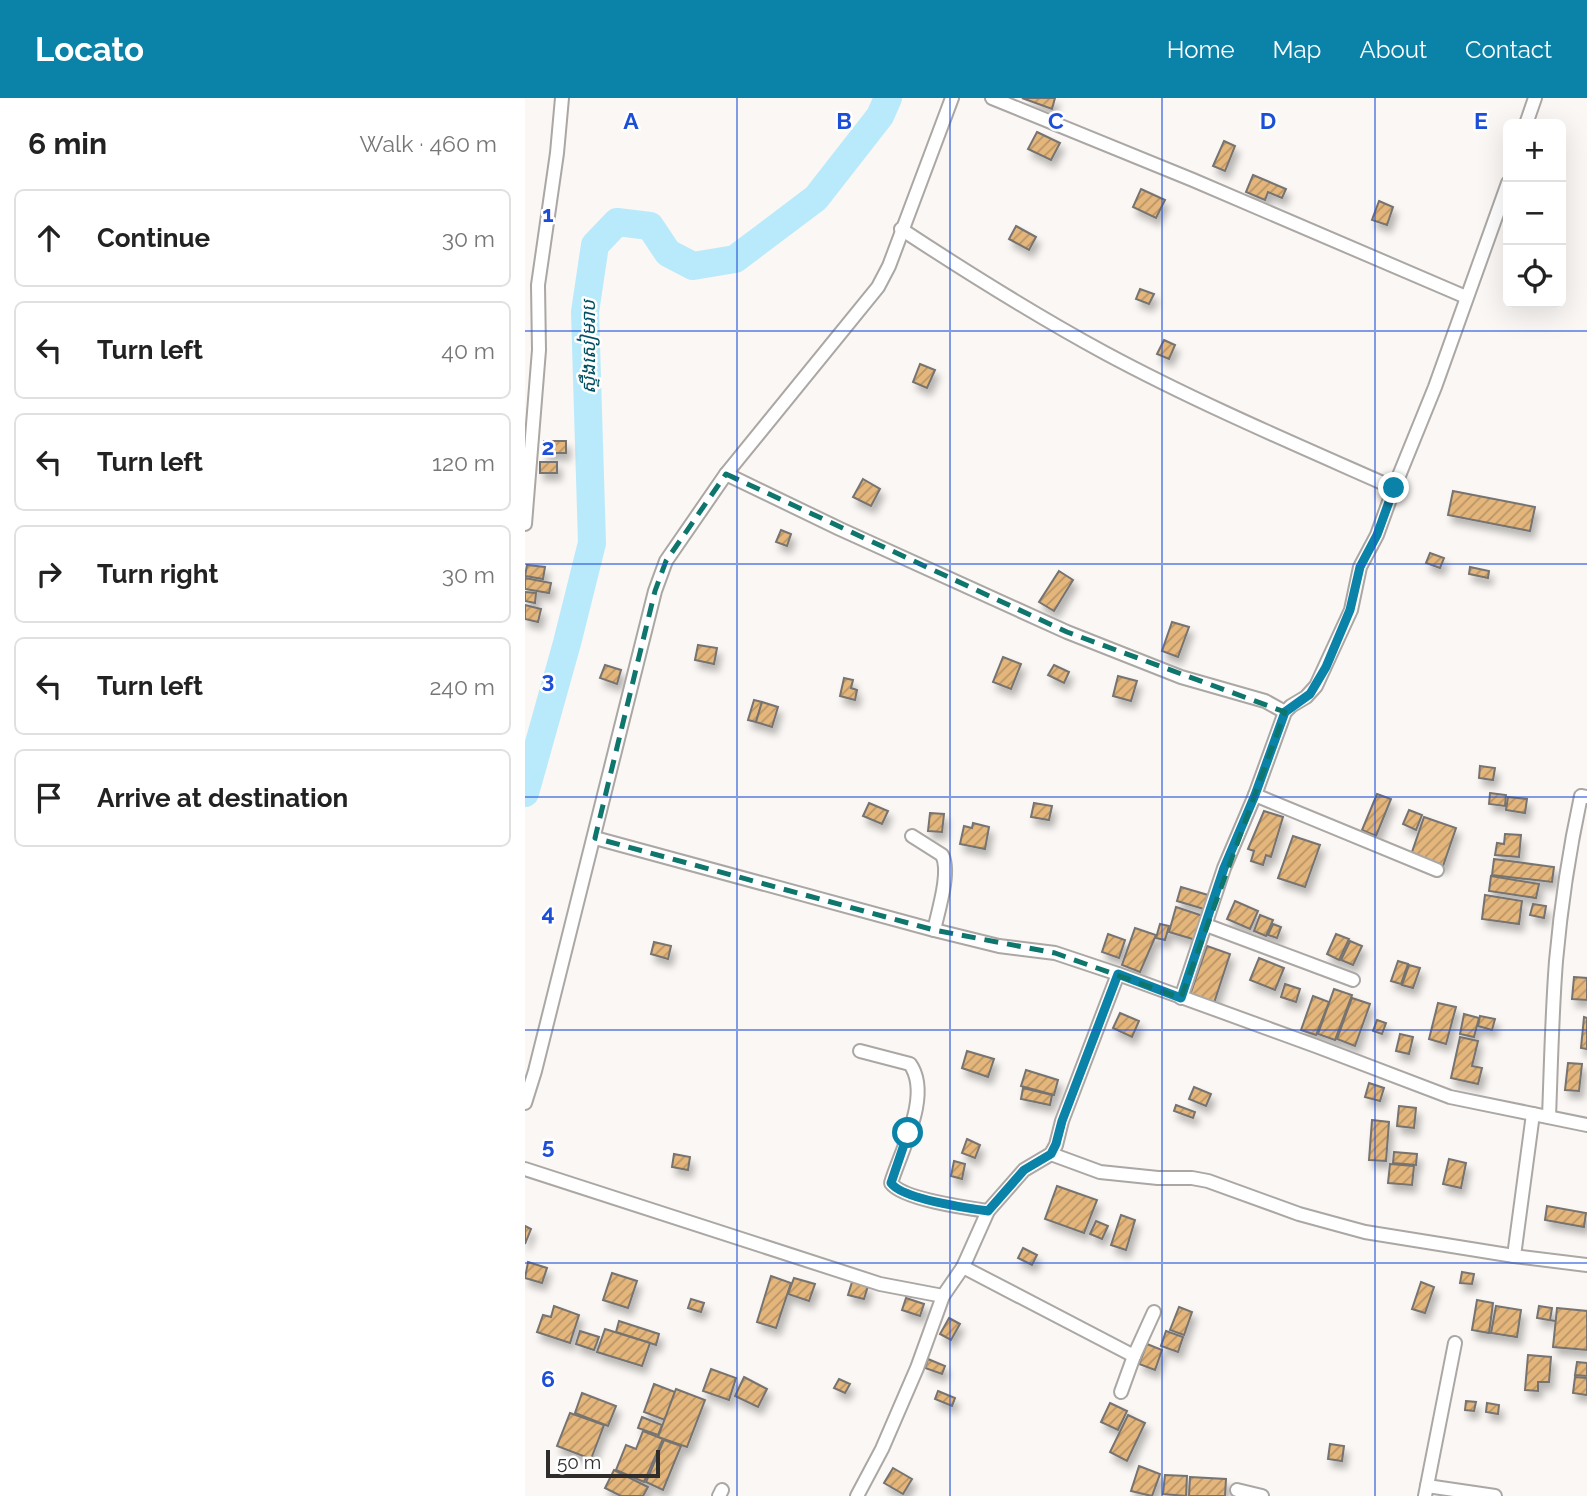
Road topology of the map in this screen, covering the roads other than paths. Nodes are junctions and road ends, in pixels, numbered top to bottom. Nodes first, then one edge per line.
1 (562, 98) edge
2 (952, 98) edge
3 (992, 98) edge
4 (1535, 98) edge
5 (1529, 119) edge
6 (1503, 197) edge
7 (901, 229) junction
8 (531, 284) edge
9 (1467, 297) junction
10 (726, 474) junction
11 (1394, 488) junction
12 (525, 524) edge
13 (1285, 712) junction
14 (1255, 795) junction
15 (1587, 797) edge
16 (912, 836) dead end
17 (595, 838) junction
18 (1437, 870) dead end
19 (1206, 925) junction
20 (934, 930) junction
21 (1118, 974) junction
22 (1353, 980) dead end
23 (1181, 998) junction
24 (860, 1051) dead end
25 (525, 1103) edge
26 (1532, 1114) junction
27 (1549, 1117) junction
28 (1587, 1125) edge
29 (1051, 1154) junction
30 (525, 1169) edge
31 (988, 1211) junction
32 (1514, 1256) junction
33 (1587, 1265) edge
34 (963, 1267) junction
35 (943, 1296) junction
36 (1154, 1312) dead end
37 (1455, 1343) dead end
38 (1134, 1356) junction
39 (1121, 1392) dead end
40 (1237, 1490) dead end
41 (1426, 1491) edge
42 (857, 1496) edge
43 (1262, 1496) edge
44 (1495, 1496) edge

1 - 8 street
2 - 7 street
3 - 9 street
4 - 5 street
6 - 9 street
7 - 10 street
7 - 11 street
8 - 12 street
9 - 11 street
10 - 13 street
10 - 17 street
11 - 13 street
13 - 14 street
14 - 18 street
14 - 19 street
15 - 27 street
16 - 20 street
17 - 20 street
17 - 25 street
19 - 22 street
19 - 23 street
20 - 21 street
21 - 23 street
21 - 29 street
23 - 26 street
24 - 31 street
26 - 27 street
26 - 32 street
27 - 28 street
29 - 31 street
29 - 32 street
30 - 35 street
31 - 34 street
32 - 33 street
34 - 35 street
34 - 38 street
35 - 42 street
36 - 38 street
37 - 41 street
38 - 39 street
40 - 43 street
41 - 44 street

